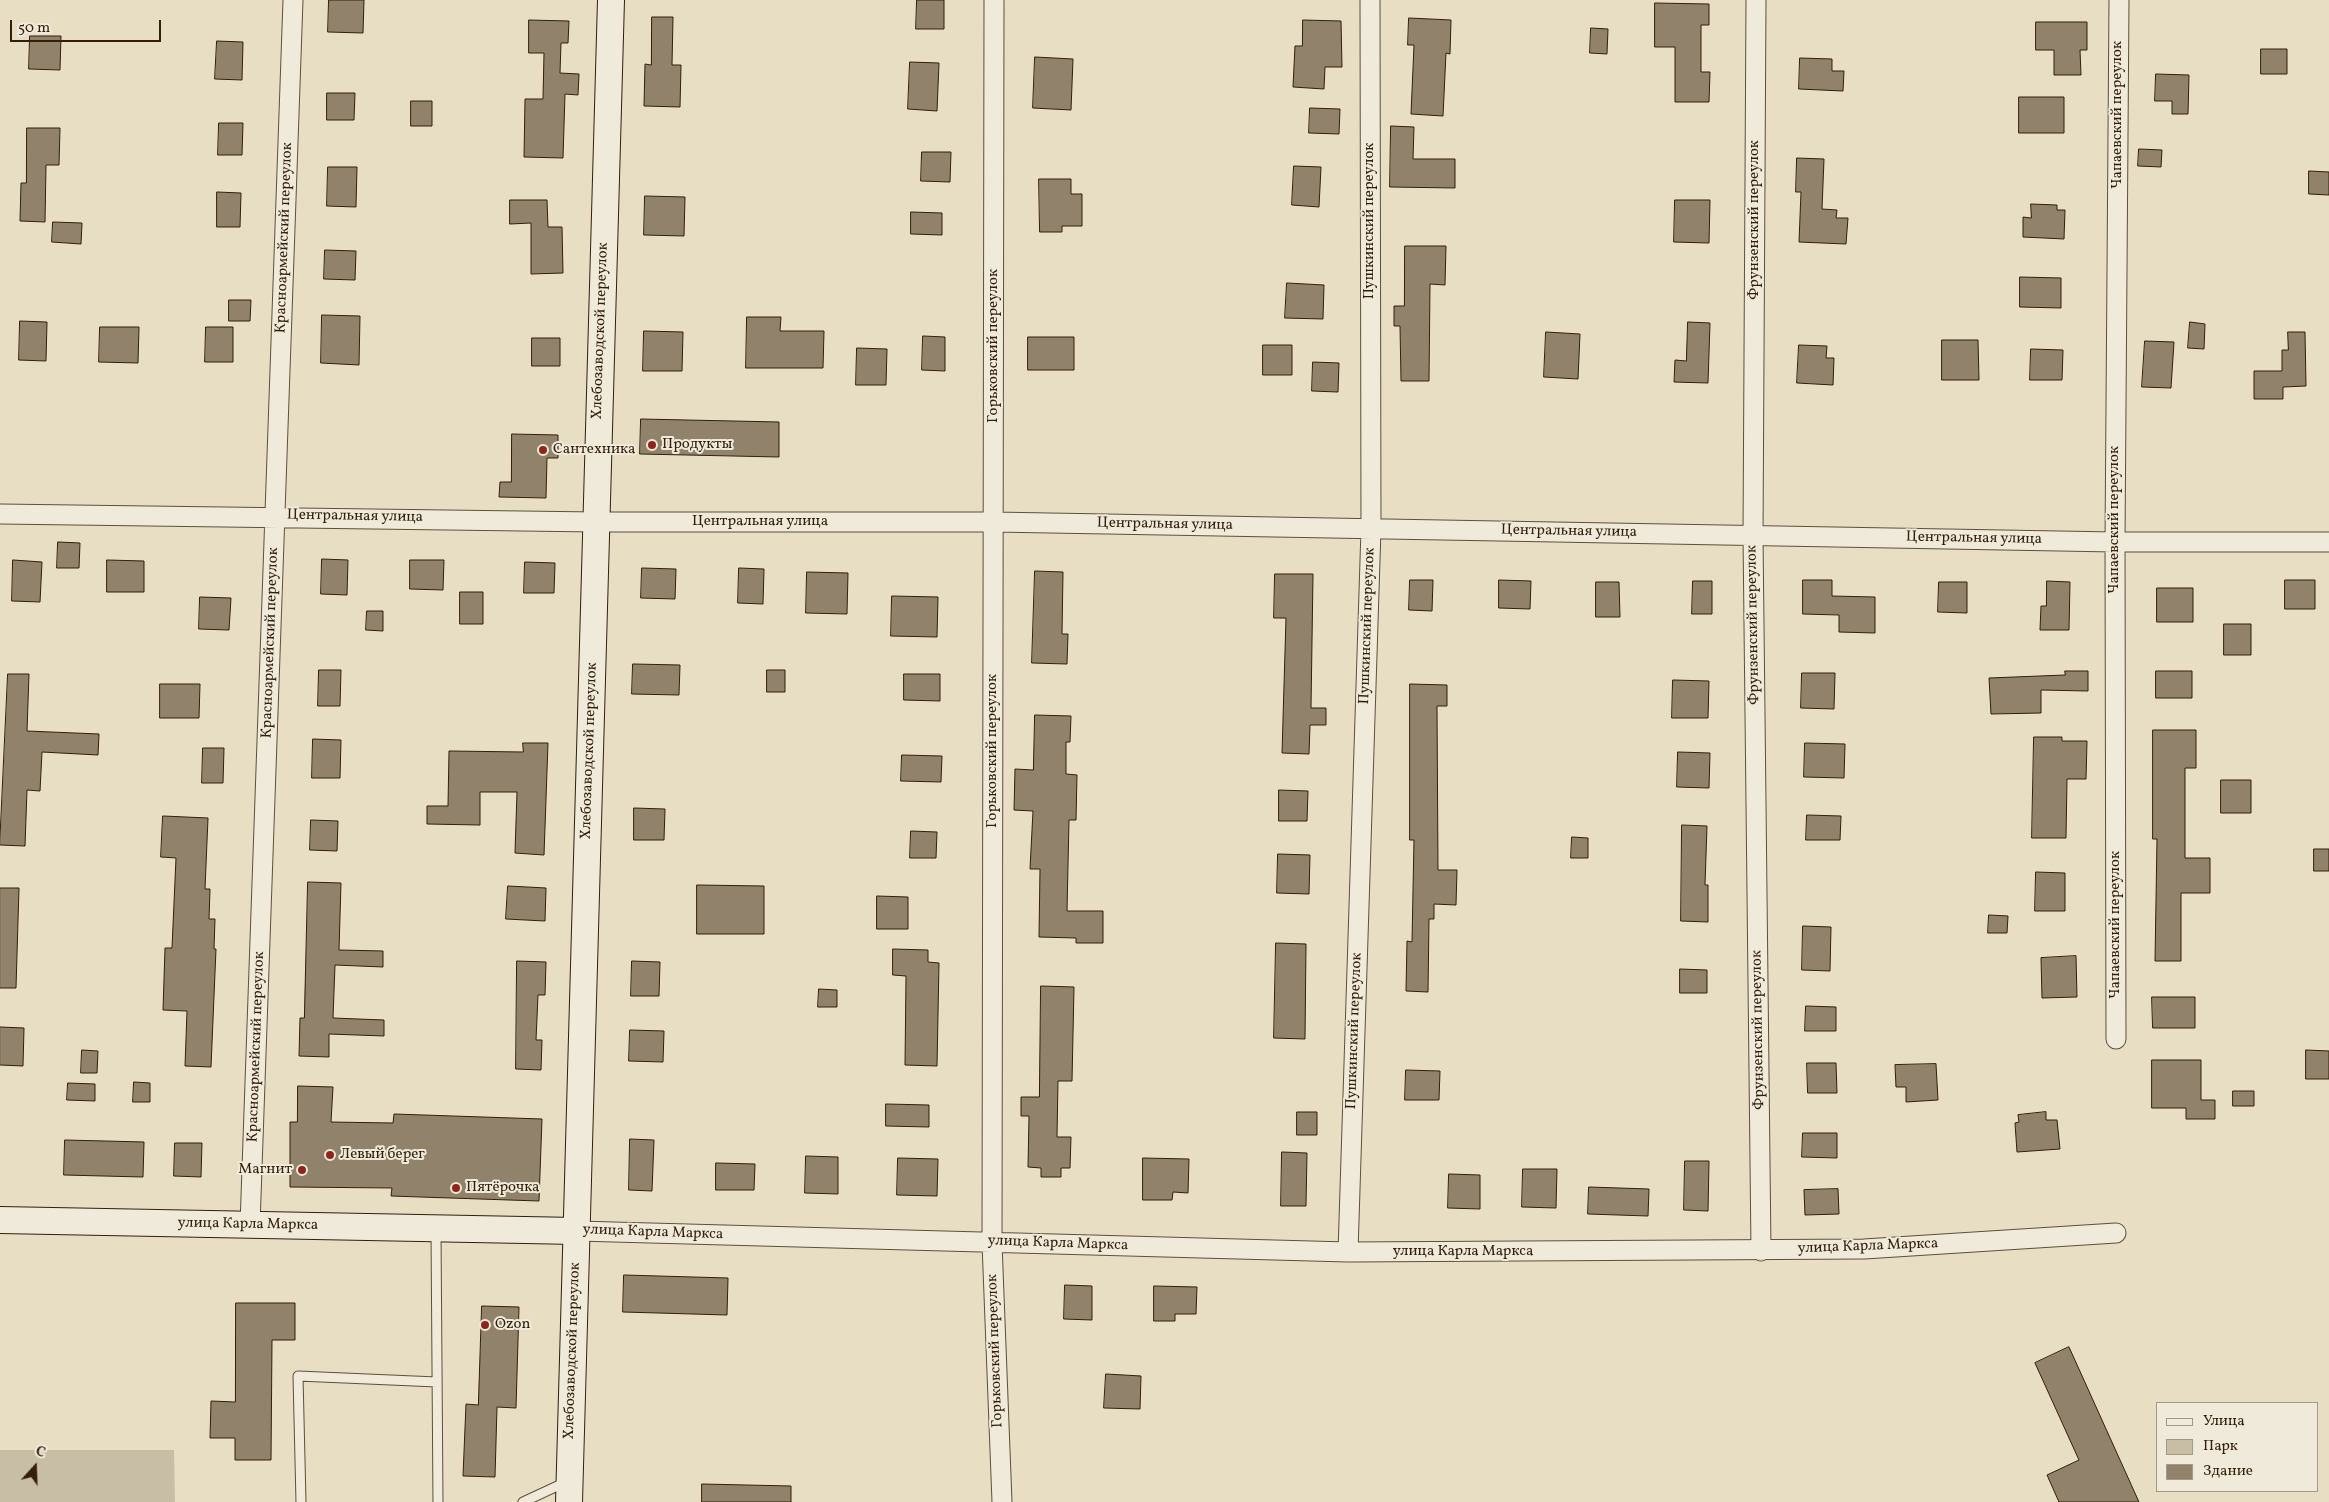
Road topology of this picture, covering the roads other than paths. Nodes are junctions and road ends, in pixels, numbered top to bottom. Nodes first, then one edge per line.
1 (293, 0) edge
2 (611, 0) edge
3 (994, 0) edge
4 (1370, 0) edge
5 (1756, 0) edge
6 (2119, 0) edge
7 (0, 514) edge
8 (276, 516) junction
9 (596, 522) junction
10 (994, 522) junction
11 (1371, 529) junction
12 (1753, 535) junction
13 (2114, 542) junction
14 (2329, 542) edge
15 (2116, 1039) dead end
16 (0, 1220) edge
17 (250, 1225) junction
18 (436, 1228) junction
19 (576, 1231) junction
20 (2116, 1233) dead end
21 (992, 1243) junction
22 (1761, 1251) junction
23 (1348, 1252) junction
24 (437, 1382) junction
25 (570, 1491) edge
26 (301, 1502) edge
27 (438, 1502) edge
28 (523, 1502) edge
29 (1002, 1502) edge

1 - 8 street, Красноармейский переулок
2 - 9 street, Хлебозаводской переулок
3 - 10 street, Горьковский переулок
4 - 11 street, Пушкинский переулок
5 - 12 street, Фрунзенский переулок
6 - 13 street, Чапаевский переулок
7 - 8 street, Центральная улица
8 - 9 street, Центральная улица
8 - 17 street, Красноармейский переулок
9 - 10 street, Центральная улица
9 - 19 street, Хлебозаводской переулок
10 - 11 street, Центральная улица
10 - 21 street, Горьковский переулок
11 - 12 street, Центральная улица
11 - 23 street, Пушкинский переулок
12 - 13 street, Центральная улица
12 - 22 street, Фрунзенский переулок
13 - 14 street, Центральная улица
13 - 15 street, Чапаевский переулок
16 - 17 street, улица Карла Маркса
17 - 18 street, улица Карла Маркса
18 - 19 street, улица Карла Маркса
18 - 24 lane
19 - 21 street, улица Карла Маркса
19 - 25 street, Хлебозаводской переулок
20 - 22 street, улица Карла Маркса
21 - 23 street, улица Карла Маркса
21 - 29 street, Горьковский переулок
22 - 23 street, улица Карла Маркса
24 - 26 lane
24 - 27 lane
25 - 28 lane

